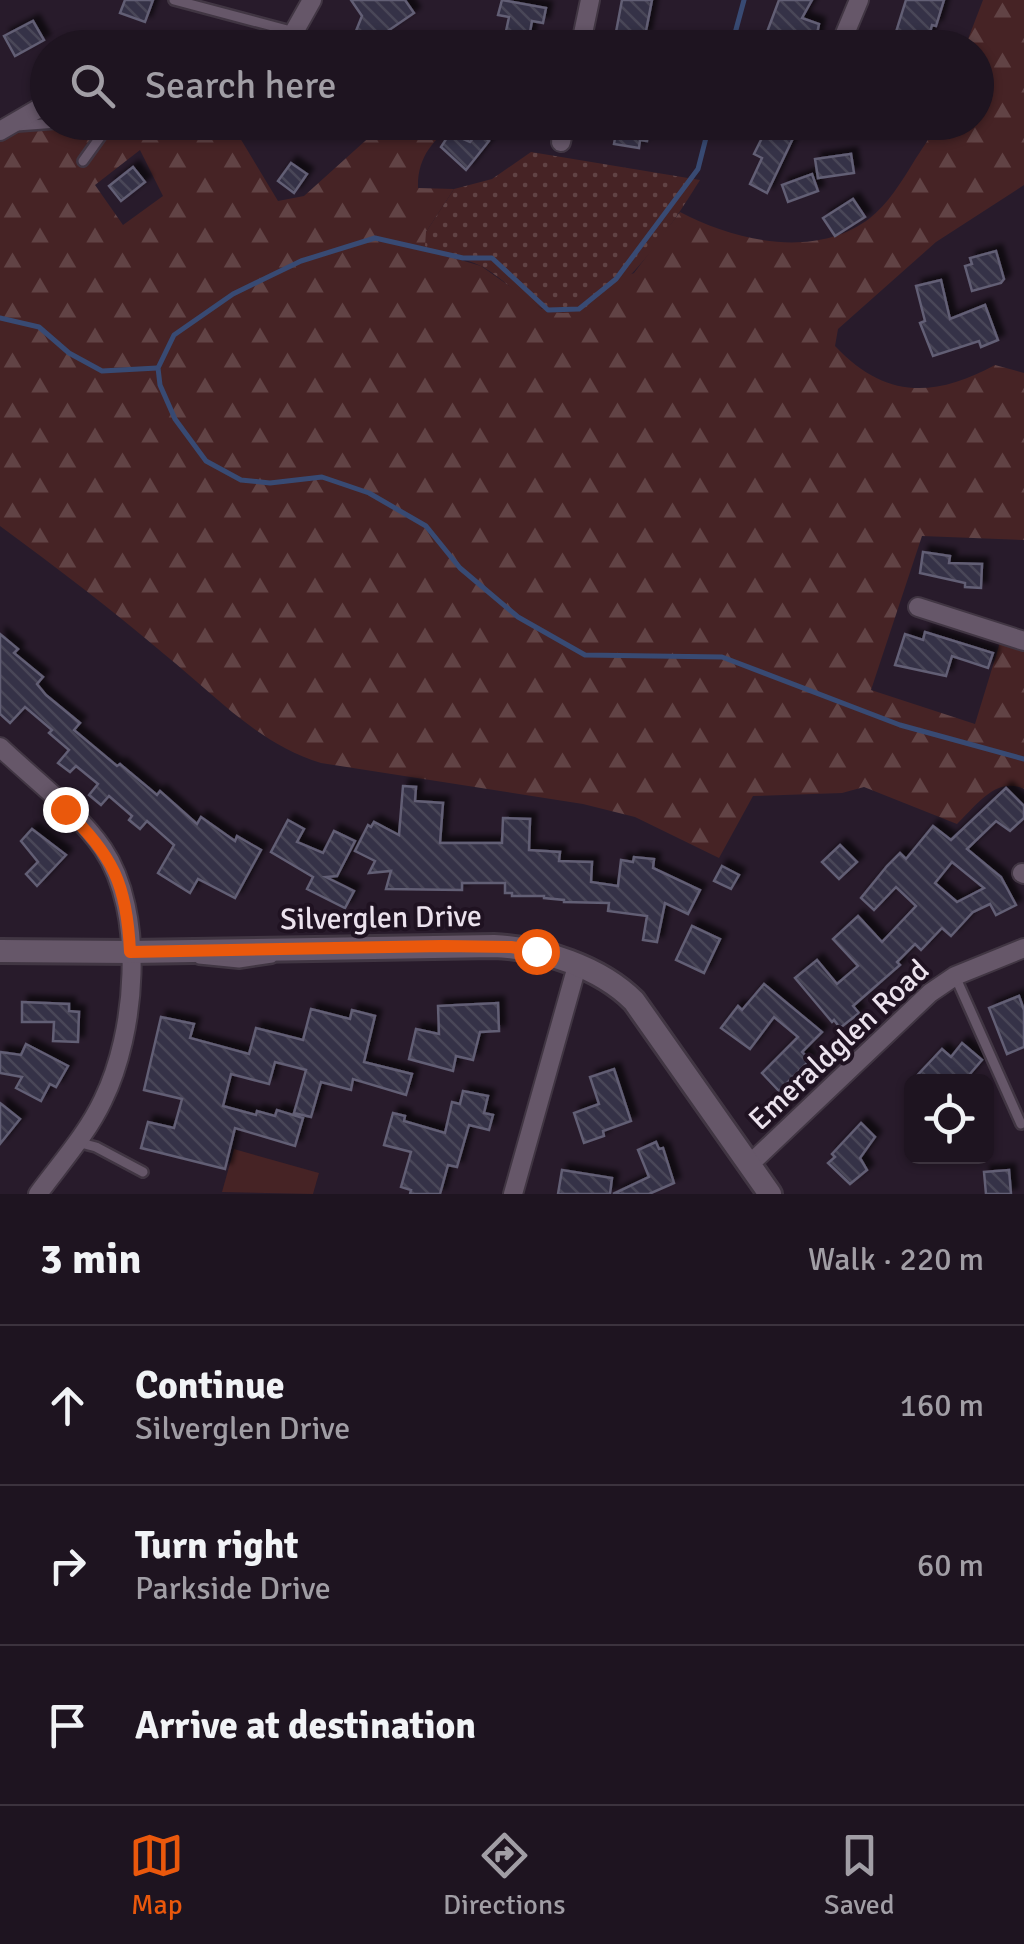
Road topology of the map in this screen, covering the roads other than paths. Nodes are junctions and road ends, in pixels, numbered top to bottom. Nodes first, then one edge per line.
1 (174, 0) edge
2 (312, 0) edge
3 (590, 0) edge
4 (859, 0) edge
5 (286, 30) edge
6 (295, 30) edge
7 (584, 30) edge
8 (846, 30) edge
9 (30, 113) edge
10 (30, 126) edge
11 (4, 128) edge
12 (98, 140) edge
13 (82, 160) dead end
14 (918, 607) dead end
15 (1024, 641) edge
16 (0, 747) edge
17 (1024, 948) edge
18 (0, 951) edge
19 (130, 952) junction
20 (578, 966) junction
21 (955, 976) junction
22 (1021, 1124) dead end
23 (77, 1142) junction
24 (750, 1164) junction
25 (143, 1172) dead end
26 (38, 1194) edge
27 (513, 1194) edge
28 (770, 1194) edge

1 - 5 lane
2 - 6 street
3 - 7 street
4 - 8 street
9 - 11 street
10 - 11 lane
12 - 13 lane
14 - 15 street
16 - 19 street
17 - 21 street, Emeraldglen Road
18 - 19 street, Silverglen Drive
19 - 20 street, Silverglen Drive
19 - 23 street
20 - 24 street, Silverglen Drive
20 - 27 street
21 - 22 lane
21 - 24 street, Emeraldglen Road
23 - 25 lane
23 - 26 street
24 - 28 street, Silverglen Drive

